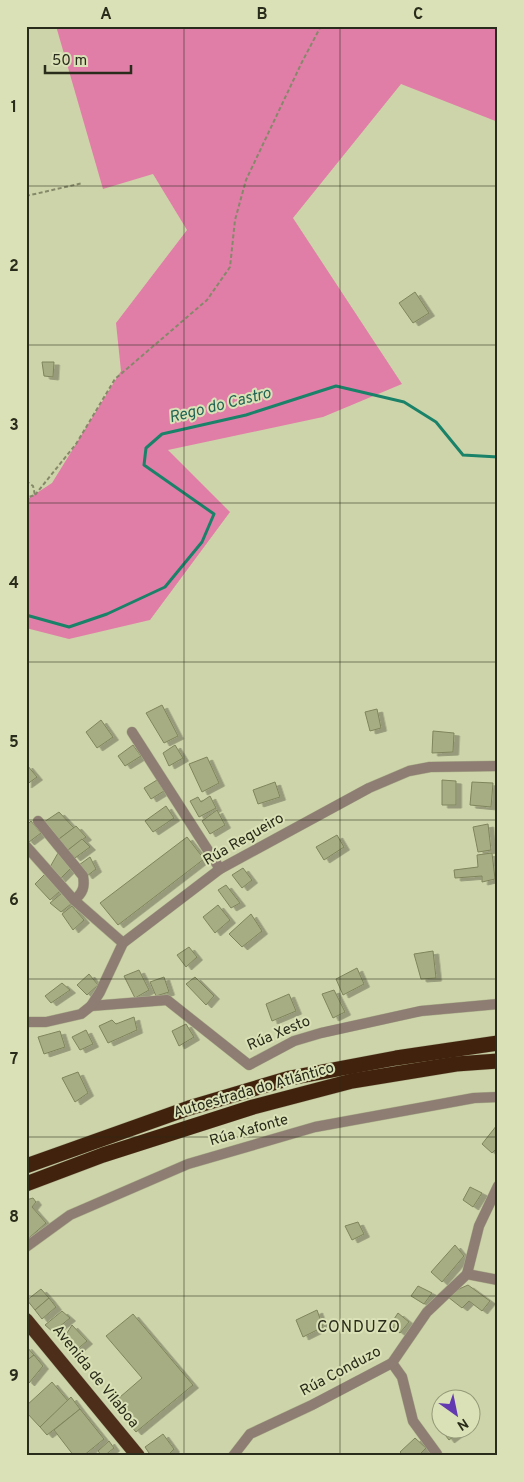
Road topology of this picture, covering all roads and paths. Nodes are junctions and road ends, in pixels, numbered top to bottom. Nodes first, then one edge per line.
1 (321, 26) edge
2 (83, 183) dead end
3 (26, 196) edge
4 (26, 481) edge
5 (35, 494) junction
6 (26, 498) edge
7 (132, 732) dead end
8 (498, 766) edge
9 (38, 821) dead end
10 (26, 846) edge
11 (220, 869) junction
12 (74, 900) junction
13 (123, 943) junction
14 (498, 1004) edge
15 (91, 1006) junction
16 (26, 1022) edge
17 (498, 1043) edge
18 (498, 1061) edge
19 (498, 1097) edge
20 (26, 1166) edge
21 (26, 1184) edge
22 (498, 1186) edge
23 (26, 1247) edge
24 (467, 1274) junction
25 (498, 1280) edge
26 (26, 1320) edge
27 (392, 1363) junction
28 (138, 1456) edge
29 (233, 1456) edge
30 (437, 1456) edge

1 - 5 path
2 - 3 path
4 - 5 path
5 - 6 path
7 - 11 street
8 - 11 street, Rúa Regueiro
9 - 12 street
10 - 12 street
11 - 13 street, Rúa Regueiro
12 - 13 street
13 - 15 street, Rúa Regueiro
14 - 15 street, Rúa Xesto
15 - 16 street
17 - 20 highway, Autoestrada do Atlántico
18 - 21 highway, Autoestrada do Atlántico
19 - 23 street, Rúa Xafonte
22 - 24 street
24 - 25 street
24 - 27 street, Rúa Conduzo
26 - 28 highway, Avenida de Vilaboa
27 - 29 street, Rúa Conduzo
27 - 30 street

